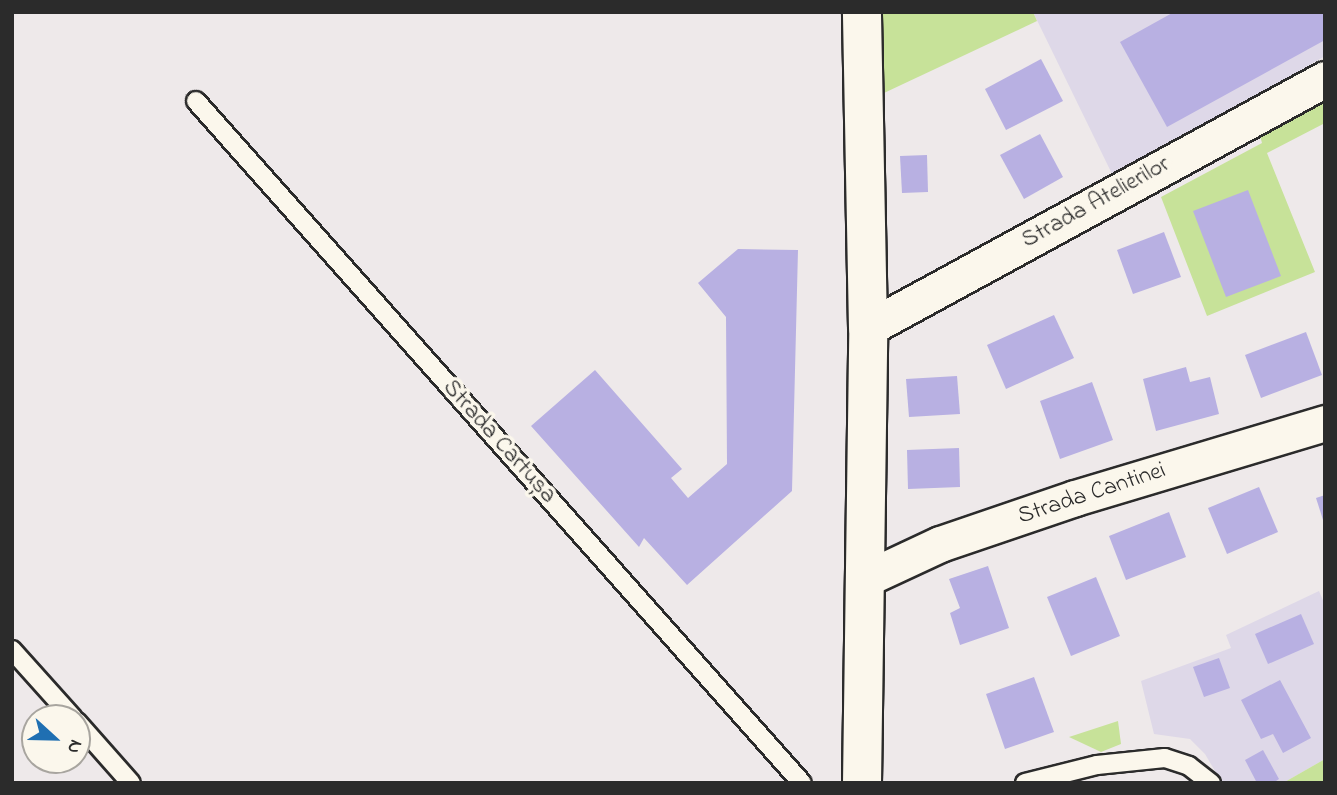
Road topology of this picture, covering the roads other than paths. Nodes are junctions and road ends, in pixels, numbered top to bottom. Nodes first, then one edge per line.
1 (862, 12) edge
2 (1325, 79) edge
3 (196, 102) dead end
4 (868, 328) junction
5 (1325, 423) edge
6 (864, 579) junction
7 (12, 650) edge
8 (60, 704) edge
9 (91, 738) edge
10 (131, 783) edge
11 (802, 783) edge
12 (862, 783) edge
13 (1025, 783) edge
14 (1212, 783) edge

1 - 4 street
2 - 4 street, Strada Atelierilor
3 - 11 lane, Strada Cartușa
4 - 6 street
5 - 6 street, Strada Cantinei
6 - 12 street
7 - 8 lane
9 - 10 lane
13 - 14 lane

